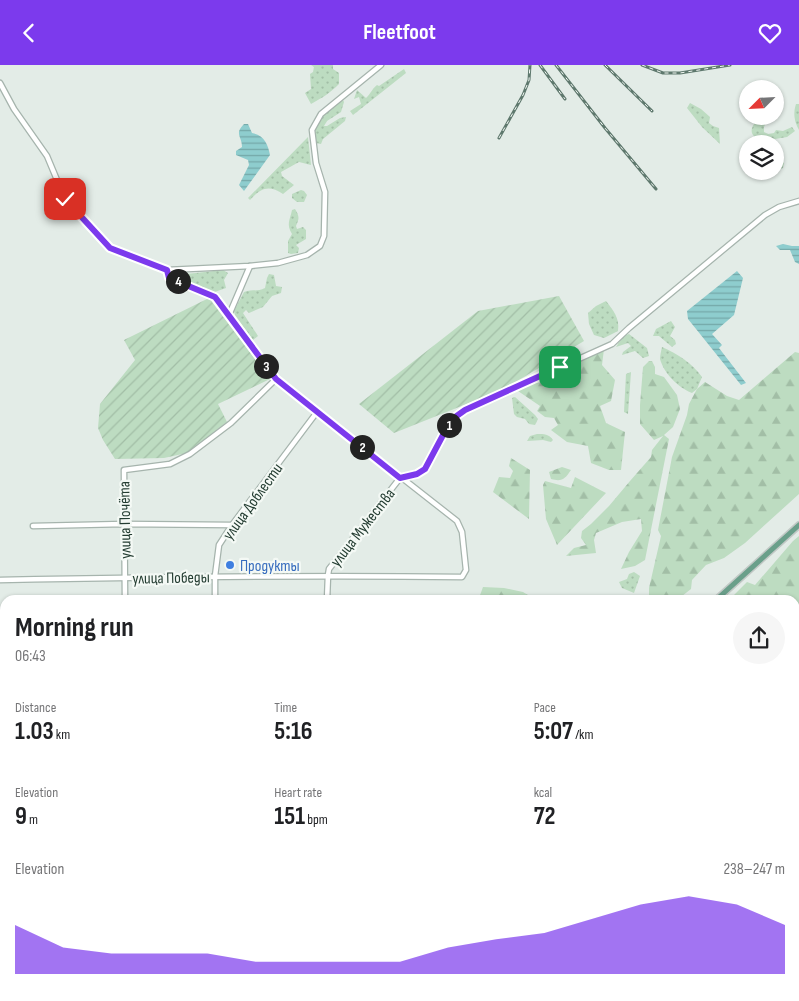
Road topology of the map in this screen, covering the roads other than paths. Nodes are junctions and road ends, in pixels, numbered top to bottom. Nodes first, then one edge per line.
1 (381, 65) edge
2 (0, 83) edge
3 (799, 201) edge
4 (250, 266) junction
5 (167, 270) junction
6 (229, 315) junction
7 (276, 379) junction
8 (317, 412) junction
9 (400, 478) junction
10 (124, 524) junction
11 (232, 525) junction
12 (799, 525) edge
13 (33, 526) dead end
14 (328, 575) junction
15 (215, 576) junction
16 (125, 578) junction
17 (0, 580) edge
18 (125, 595) edge
19 (215, 595) edge
20 (327, 595) edge
21 (722, 595) edge

1 - 4 street
2 - 5 street
3 - 9 street, улица Мужества
4 - 5 street
4 - 6 street
5 - 6 street
6 - 7 street
7 - 8 street
7 - 10 street, улица Почёта
8 - 9 street
8 - 11 street, улица Доблести
9 - 14 street, улица Мужества
9 - 14 street, улица Победы
10 - 11 street
10 - 13 street
10 - 16 street, улица Почёта
11 - 15 street, улица Доблести
12 - 21 main road
14 - 15 street, улица Победы
14 - 20 street, улица Мужества
15 - 16 street, улица Победы
15 - 19 street, улица Доблести
16 - 17 street, улица Победы
16 - 18 street, улица Почёта

